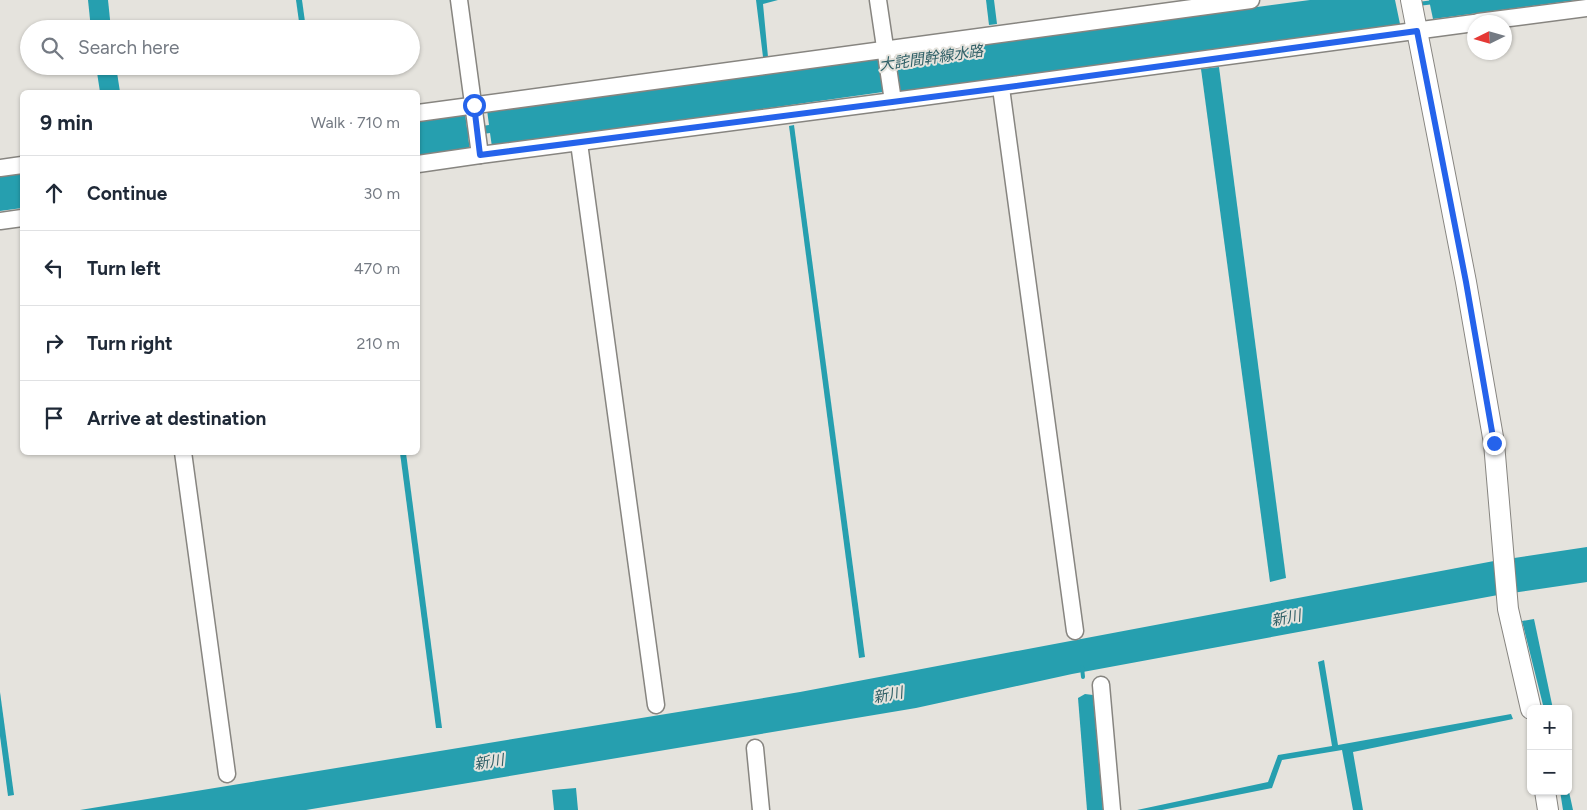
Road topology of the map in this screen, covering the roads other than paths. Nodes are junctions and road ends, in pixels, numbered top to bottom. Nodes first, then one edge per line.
1 (459, 0) edge
2 (878, 0) edge
3 (1251, 0) edge
4 (1587, 8) edge
5 (1414, 14) edge
6 (1512, 18) edge
7 (1467, 22) edge
8 (885, 49) junction
9 (1001, 88) junction
10 (893, 101) junction
11 (420, 113) edge
12 (475, 113) junction
13 (579, 143) junction
14 (480, 155) junction
15 (420, 164) edge
16 (20, 165) edge
17 (0, 168) edge
18 (20, 218) edge
19 (0, 221) edge
20 (183, 455) edge
21 (1075, 631) dead end
22 (1101, 685) dead end
23 (656, 705) dead end
24 (1530, 705) edge
25 (755, 748) dead end
26 (228, 774) dead end
27 (1546, 795) edge
28 (761, 810) edge
29 (1112, 810) edge
30 (1548, 810) edge

1 - 12 street
2 - 8 street
3 - 8 street
4 - 6 street
5 - 7 street
5 - 9 street
5 - 24 street
8 - 10 street
8 - 12 street
9 - 10 street
9 - 21 street
10 - 13 street
11 - 12 street
12 - 14 street
13 - 14 street
13 - 23 street
14 - 15 street
16 - 17 street
18 - 19 street
20 - 26 street
22 - 29 street
25 - 28 street
27 - 30 street

